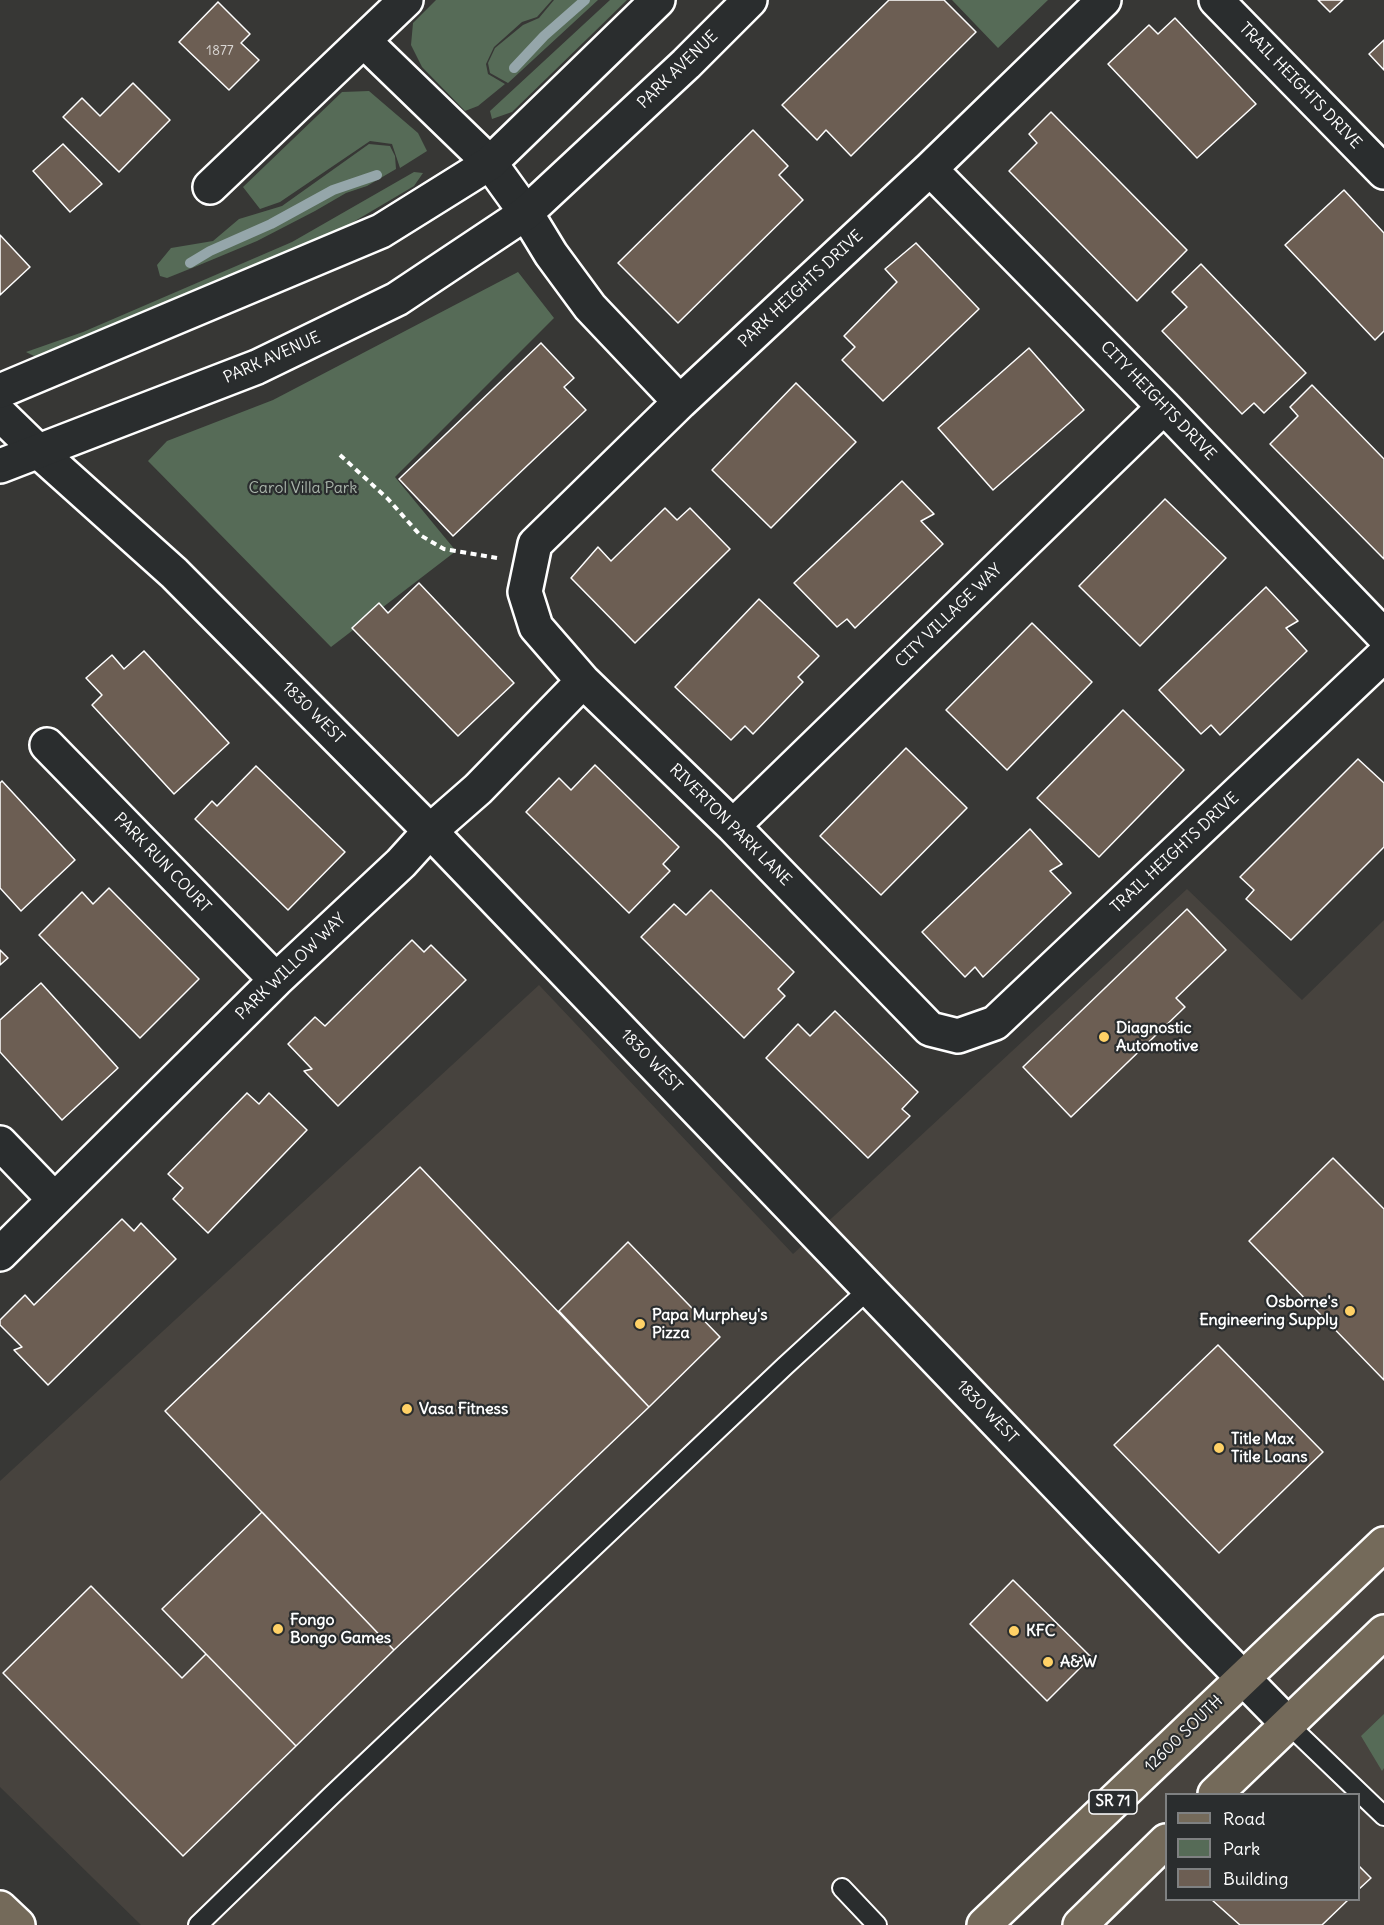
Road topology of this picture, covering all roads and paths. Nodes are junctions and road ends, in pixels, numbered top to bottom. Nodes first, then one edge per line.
1 (406, 0) edge
2 (658, 0) edge
3 (750, 0) edge
4 (1104, 0) edge
5 (1216, 0) edge
6 (364, 41) junction
7 (490, 163) junction
8 (930, 169) junction
9 (1384, 172) edge
10 (210, 187) dead end
11 (526, 213) junction
12 (0, 391) edge
13 (680, 402) junction
14 (1164, 407) junction
15 (0, 414) edge
16 (38, 451) junction
17 (340, 455) dead end
18 (0, 466) edge
19 (501, 559) dead end
20 (525, 592) joint
21 (1384, 636) edge
22 (1384, 656) edge
23 (583, 681) junction
24 (47, 745) dead end
25 (733, 826) junction
26 (430, 831) junction
27 (276, 980) junction
28 (958, 1036) joint
29 (0, 1143) edge
30 (54, 1198) junction
31 (0, 1254) edge
32 (869, 1290) junction
33 (1384, 1544) edge
34 (1384, 1632) edge
35 (1242, 1678) junction
36 (1288, 1724) junction
37 (1216, 1793) edge
38 (1384, 1816) edge
39 (1165, 1843) edge
40 (842, 1888) dead end
41 (0, 1908) edge
42 (18, 1925) edge
43 (198, 1925) edge
44 (877, 1925) edge
45 (984, 1925) edge
46 (1080, 1925) edge

1 - 6 street
2 - 7 street
3 - 11 street, PARK AVENUE
4 - 8 street, PARK HEIGHTS DRIVE
5 - 9 street, TRAIL HEIGHTS DRIVE
6 - 7 street
6 - 10 street
7 - 11 street
7 - 12 street
8 - 13 street, PARK HEIGHTS DRIVE
8 - 14 street, CITY HEIGHTS DRIVE
11 - 13 street
11 - 16 street, PARK AVENUE
13 - 20 street, PARK HEIGHTS DRIVE
14 - 21 street, CITY HEIGHTS DRIVE
14 - 25 street, CITY VILLAGE WAY
15 - 16 street, 1830 WEST
16 - 18 street, PARK AVENUE
16 - 26 street, 1830 WEST
17 - 19 path
20 - 23 street, RIVERTON PARK LANE
22 - 28 street, TRAIL HEIGHTS DRIVE
23 - 25 street, RIVERTON PARK LANE
23 - 26 street, PARK WILLOW WAY
24 - 27 street, PARK RUN COURT
25 - 28 street, RIVERTON PARK LANE
26 - 27 street, PARK WILLOW WAY
26 - 32 street, 1830 WEST
27 - 30 street, PARK WILLOW WAY
29 - 30 street
30 - 31 street, PARK WILLOW WAY
32 - 35 street, 1830 WEST
32 - 43 lane
33 - 35 main road, 12600 SOUTH / SR 71
34 - 36 main road
35 - 36 street, 1830 WEST
35 - 45 main road, 12600 SOUTH / SR 71
36 - 37 main road
36 - 38 lane
39 - 46 main road
40 - 44 lane
41 - 42 main road

